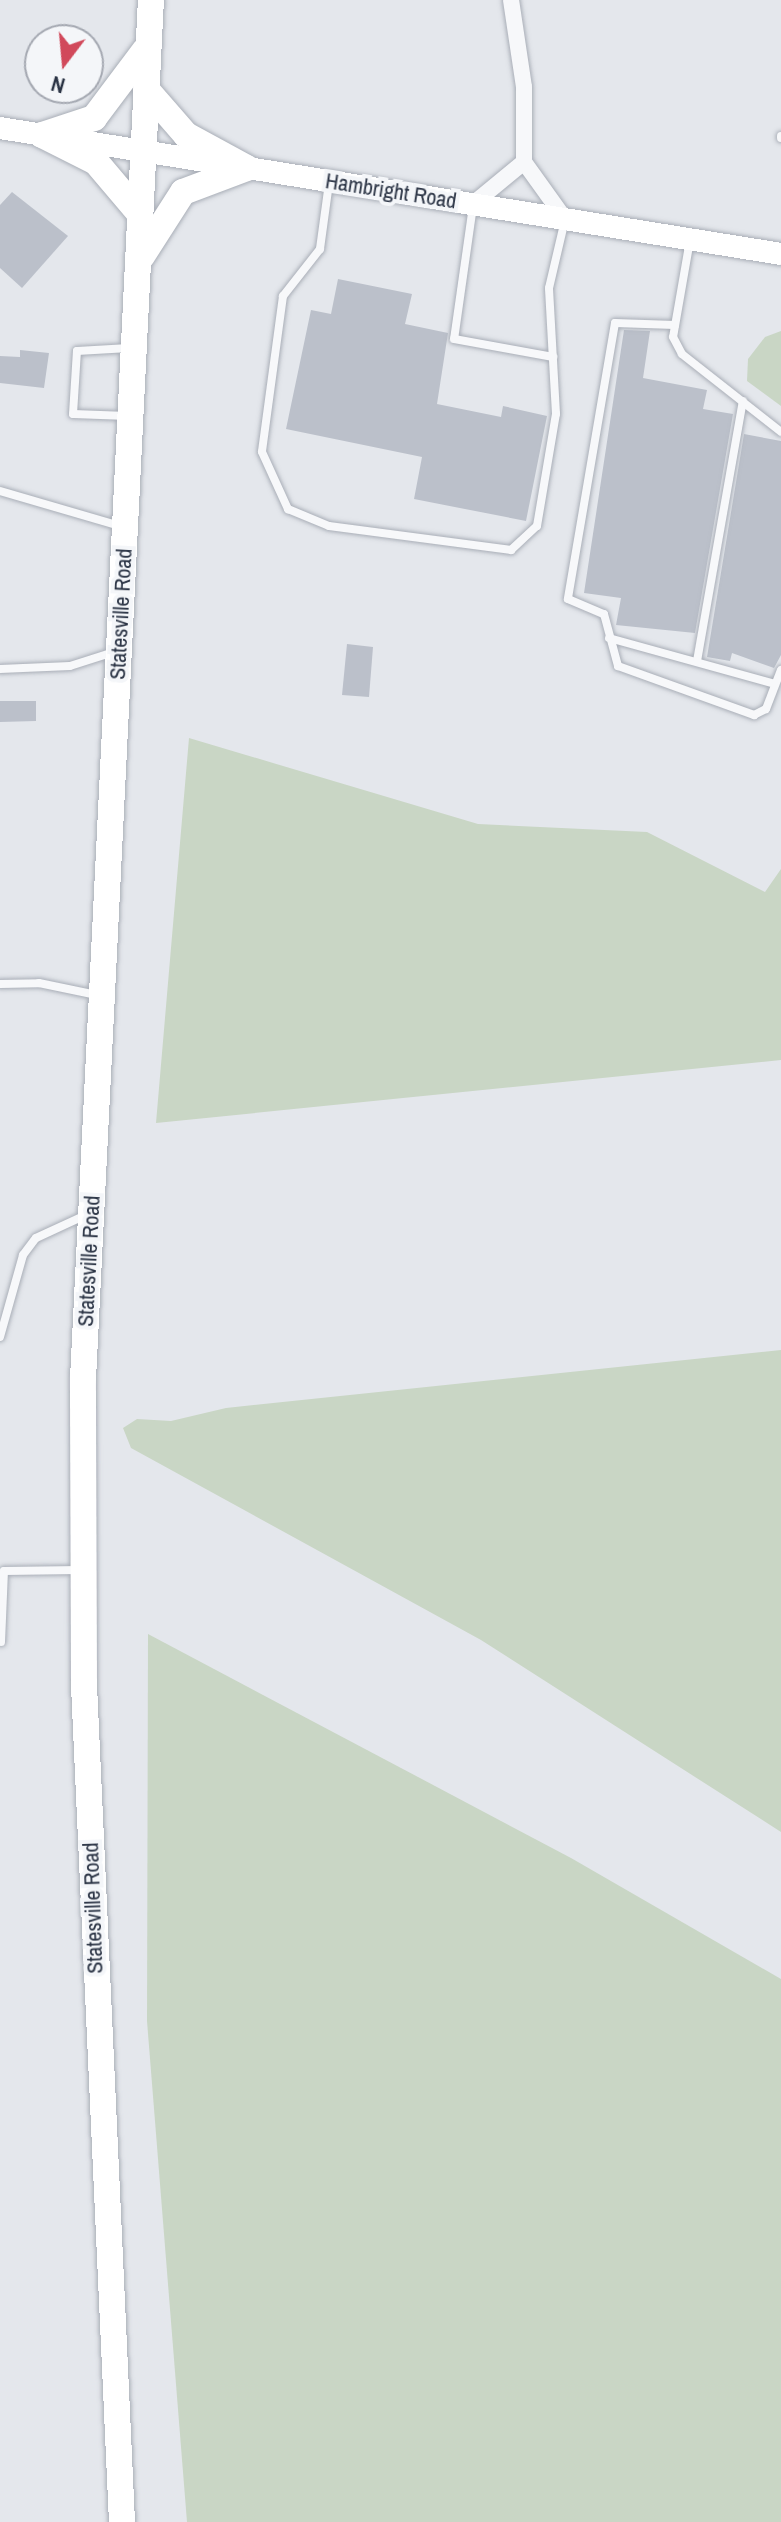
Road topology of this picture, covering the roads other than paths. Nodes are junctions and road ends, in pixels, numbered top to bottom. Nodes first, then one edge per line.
1 (151, 0) edge
2 (511, 0) edge
3 (149, 44) junction
4 (146, 89) junction
5 (0, 128) edge
6 (42, 135) junction
7 (143, 151) junction
8 (524, 162) junction
9 (247, 168) junction
10 (329, 181) junction
11 (473, 204) junction
12 (140, 214) junction
13 (565, 219) junction
14 (690, 239) junction
15 (781, 254) edge
16 (138, 263) junction
17 (675, 325) junction
18 (134, 347) junction
19 (553, 357) junction
20 (743, 401) junction
21 (130, 416) junction
22 (781, 432) edge
23 (0, 491) edge
24 (125, 526) junction
25 (609, 638) junction
26 (119, 651) junction
27 (697, 661) junction
28 (0, 669) edge
29 (781, 670) edge
30 (775, 684) junction
31 (0, 984) edge
32 (102, 996) junction
33 (91, 1213) junction
34 (0, 1337) edge
35 (83, 1570) junction
36 (1, 1642) edge
37 (122, 2522) edge

1 - 3 main road, Statesville Road
2 - 8 street
3 - 4 main road, Statesville Road
3 - 6 main road
4 - 7 main road, Statesville Road
4 - 9 main road
5 - 6 main road, Hambright Road
6 - 7 main road, Hambright Road
6 - 12 main road
7 - 9 main road, Hambright Road
7 - 12 main road, Statesville Road
8 - 11 street
8 - 13 street
9 - 10 main road, Hambright Road
9 - 16 main road
10 - 11 main road, Hambright Road
10 - 19 lane
11 - 13 main road, Hambright Road
11 - 19 lane
12 - 16 main road, Statesville Road
13 - 14 main road, Hambright Road
13 - 19 lane
14 - 15 main road, Hambright Road
14 - 17 lane
16 - 18 main road, Statesville Road
17 - 20 lane
17 - 25 lane
18 - 21 main road, Statesville Road
18 - 21 lane
20 - 22 lane
20 - 27 lane
21 - 24 main road, Statesville Road
23 - 24 lane
24 - 26 main road, Statesville Road
25 - 27 lane
25 - 30 lane
26 - 28 lane
26 - 32 main road, Statesville Road
27 - 30 lane
29 - 30 lane
31 - 32 lane
32 - 33 main road, Statesville Road
33 - 34 lane
33 - 35 main road, Statesville Road
35 - 36 lane
35 - 37 main road, Statesville Road

